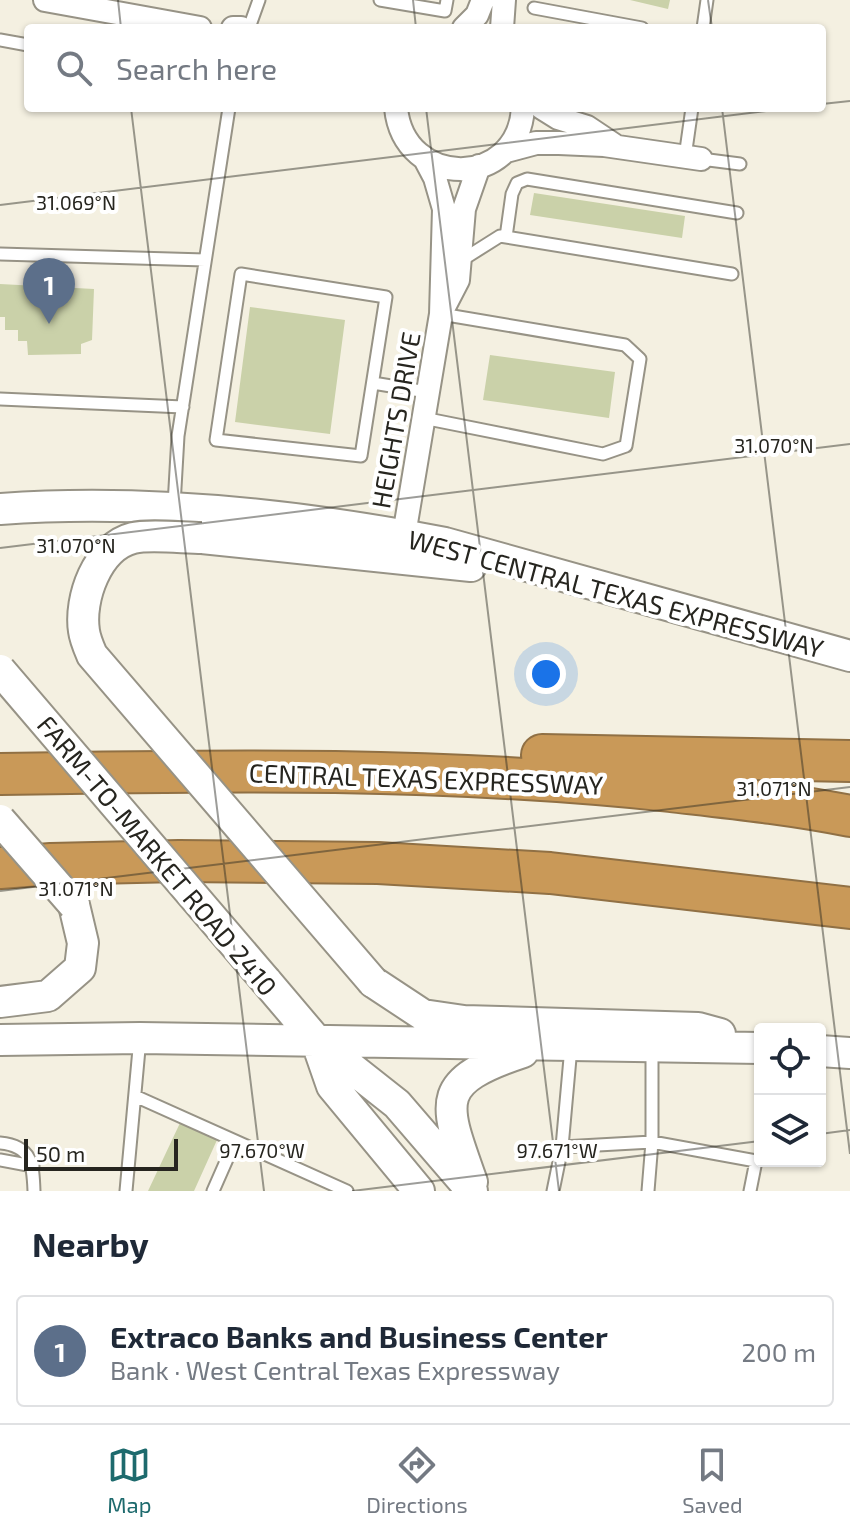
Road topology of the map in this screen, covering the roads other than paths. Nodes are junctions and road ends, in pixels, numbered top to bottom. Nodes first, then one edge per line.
1 (45, 0) edge
2 (259, 0) edge
3 (380, 0) edge
4 (447, 0) edge
5 (483, 0) edge
6 (504, 0) edge
7 (707, 0) edge
8 (534, 8) dead end
9 (178, 24) edge
10 (250, 24) edge
11 (468, 24) edge
12 (502, 24) edge
13 (620, 24) edge
14 (704, 24) edge
15 (0, 40) edge
16 (24, 44) edge
17 (228, 112) edge
18 (393, 112) edge
19 (522, 112) edge
20 (548, 112) edge
21 (692, 112) edge
22 (619, 147) junction
23 (506, 151) junction
24 (693, 158) junction
25 (425, 159) junction
26 (740, 164) dead end
27 (479, 166) junction
28 (737, 213) dead end
29 (503, 237) junction
30 (0, 254) edge
31 (205, 260) junction
32 (462, 260) junction
33 (732, 274) dead end
34 (441, 314) junction
35 (373, 383) junction
36 (427, 392) junction
37 (0, 399) edge
38 (183, 407) junction
39 (422, 418) junction
40 (3, 508) edge
41 (174, 509) junction
42 (404, 535) junction
43 (552, 573) junction
44 (850, 656) edge
45 (0, 670) edge
46 (850, 761) edge
47 (413, 773) junction
48 (0, 774) edge
49 (850, 816) edge
50 (0, 820) edge
51 (0, 868) edge
52 (843, 909) edge
53 (0, 1002) edge
54 (140, 1038) junction
55 (0, 1040) edge
56 (316, 1040) junction
57 (754, 1045) edge
58 (541, 1046) junction
59 (571, 1046) junction
60 (754, 1047) edge
61 (652, 1048) junction
62 (826, 1051) edge
63 (850, 1053) edge
64 (135, 1096) junction
65 (235, 1141) junction
66 (652, 1142) junction
67 (0, 1143) edge
68 (562, 1147) junction
69 (0, 1160) edge
70 (33, 1166) junction
71 (34, 1191) edge
72 (126, 1191) edge
73 (213, 1191) edge
74 (347, 1191) edge
75 (419, 1191) edge
76 (474, 1191) edge
77 (553, 1191) edge
78 (648, 1191) edge
79 (750, 1191) edge

1 - 9 street
2 - 10 lane
3 - 4 lane
5 - 11 street
6 - 12 street
7 - 14 lane
8 - 13 lane
15 - 16 lane
17 - 31 lane
18 - 25 street
19 - 23 street
20 - 22 street
21 - 24 lane
22 - 23 street
22 - 24 street
23 - 27 street
24 - 26 lane
25 - 27 street
25 - 34 street
27 - 32 street
28 - 29 lane
29 - 32 lane
29 - 33 lane
30 - 31 lane
31 - 38 lane
32 - 34 street
34 - 36 street, HEIGHTS DRIVE
34 - 39 lane
35 - 35 lane
35 - 36 lane
36 - 39 street, HEIGHTS DRIVE
37 - 38 lane
38 - 41 lane
39 - 42 street, HEIGHTS DRIVE
40 - 41 main road, WEST CENTRAL TEXAS EXPRESSWAY
41 - 42 main road, WEST CENTRAL TEXAS EXPRESSWAY
42 - 43 main road, WEST CENTRAL TEXAS EXPRESSWAY
43 - 44 main road, WEST CENTRAL TEXAS EXPRESSWAY
43 - 57 main road, bridge
45 - 56 main road, FARM-TO-MARKET ROAD 2410, bridge
46 - 47 highway
47 - 48 highway, CENTRAL TEXAS EXPRESSWAY
47 - 49 highway, CENTRAL TEXAS EXPRESSWAY
50 - 53 main road, bridge
51 - 52 highway
54 - 55 main road
54 - 56 main road
54 - 64 lane
56 - 58 main road
56 - 75 main road, FARM-TO-MARKET ROAD 2410
56 - 76 main road, FARM-TO-MARKET ROAD 2410
58 - 59 main road
58 - 76 main road
59 - 61 main road
59 - 68 lane
60 - 61 main road
61 - 66 lane
62 - 63 main road
64 - 65 lane
64 - 72 lane
65 - 73 lane
65 - 74 lane
66 - 68 lane
66 - 78 lane
66 - 79 lane
67 - 70 lane
68 - 77 lane
69 - 70 lane
70 - 71 lane

